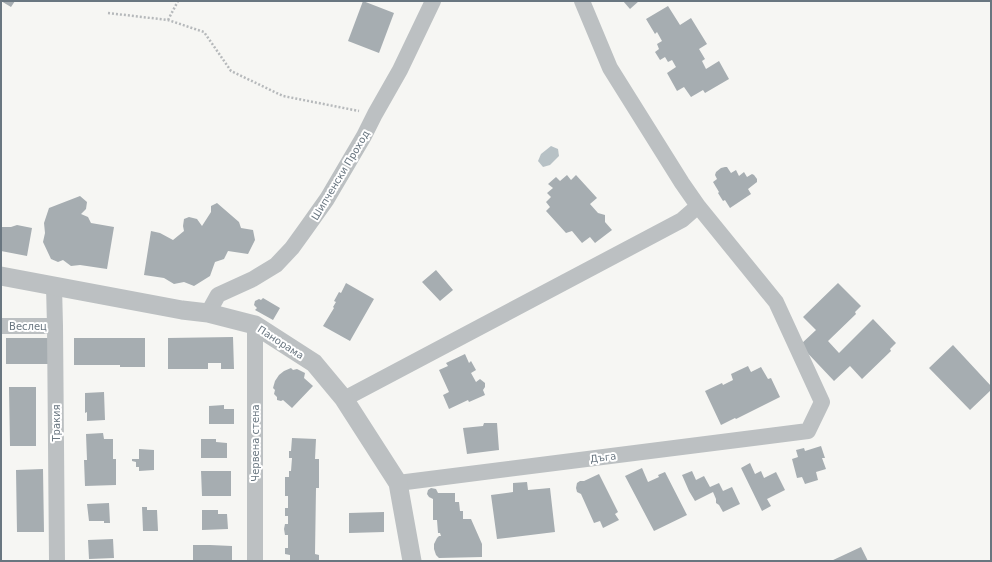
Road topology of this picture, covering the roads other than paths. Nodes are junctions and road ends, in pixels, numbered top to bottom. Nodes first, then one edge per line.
1 (433, 1) edge
2 (582, 1) edge
3 (698, 206) junction
4 (1, 276) edge
5 (54, 286) junction
6 (208, 313) junction
7 (255, 325) junction
8 (1, 326) edge
9 (55, 326) junction
10 (344, 399) junction
11 (398, 483) junction
12 (57, 561) edge
13 (255, 561) edge
14 (412, 561) edge

1 - 6 street, Шипченски Проход
2 - 3 street
3 - 10 street
3 - 11 street, Дъга
4 - 5 street, Панорама
5 - 6 street, Панорама
5 - 9 street, Тракия
6 - 7 street, Панорама
7 - 10 street, Панорама
7 - 13 street, Червена стена
8 - 9 street, Веслец
9 - 12 street, Тракия
10 - 11 street, Панорама
11 - 14 street, Панорама

